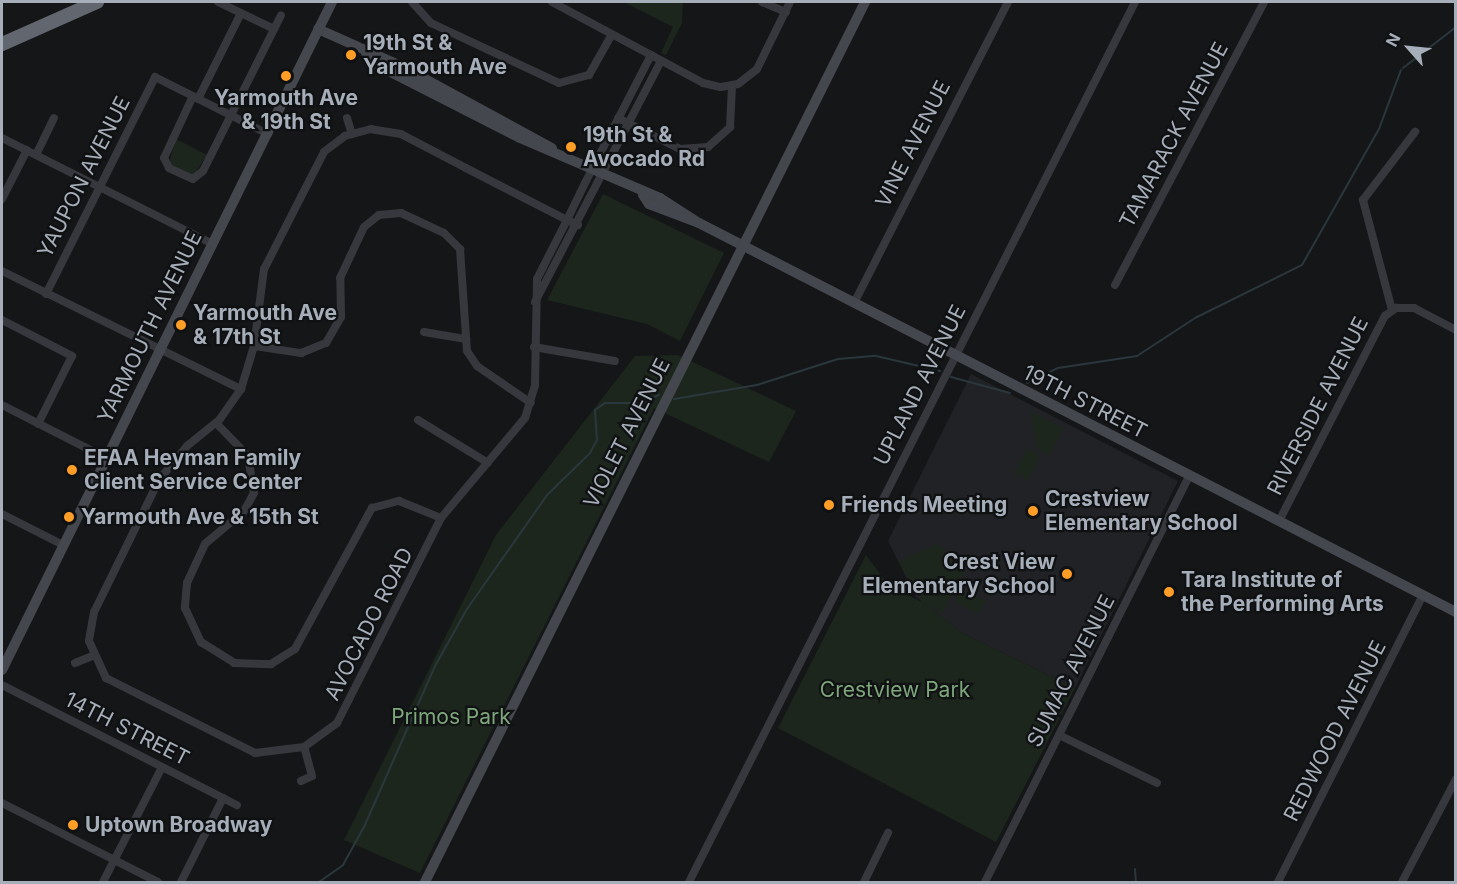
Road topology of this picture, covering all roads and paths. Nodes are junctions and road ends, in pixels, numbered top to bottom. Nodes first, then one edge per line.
1 (97, 2) edge
2 (218, 2) edge
3 (332, 2) edge
4 (412, 2) edge
5 (552, 2) edge
6 (762, 2) edge
7 (790, 2) edge
8 (865, 2) edge
9 (1008, 2) edge
10 (1135, 2) edge
11 (1264, 2) edge
12 (786, 12) junction
13 (241, 13) junction
14 (281, 15) dead end
15 (274, 29) junction
16 (318, 29) junction
17 (611, 36) junction
18 (2, 44) edge
19 (651, 56) junction
20 (661, 61) junction
21 (732, 86) junction
22 (196, 98) junction
23 (231, 115) junction
24 (54, 118) dead end
25 (347, 118) dead end
26 (618, 118) junction
27 (629, 124) junction
28 (1415, 132) dead end
29 (268, 134) junction
30 (352, 134) junction
31 (2, 138) edge
32 (27, 150) junction
33 (36, 155) junction
34 (592, 169) junction
35 (603, 175) junction
36 (100, 187) junction
37 (2, 200) edge
38 (567, 220) junction
39 (578, 225) junction
40 (213, 244) junction
41 (742, 246) junction
42 (2, 271) edge
43 (1115, 285) dead end
44 (46, 294) junction
45 (534, 303) junction
46 (854, 303) junction
47 (1392, 310) junction
48 (2, 320) edge
49 (1455, 330) edge
50 (424, 332) dead end
51 (466, 339) junction
52 (254, 346) junction
53 (534, 347) junction
54 (160, 350) junction
55 (955, 354) junction
56 (615, 361) dead end
57 (241, 389) junction
58 (531, 403) junction
59 (2, 405) edge
60 (418, 420) dead end
61 (216, 423) junction
62 (38, 424) junction
63 (106, 458) junction
64 (488, 463) junction
65 (1190, 476) junction
66 (2, 514) edge
67 (441, 518) junction
68 (1279, 521) junction
69 (63, 545) junction
70 (1423, 595) junction
71 (1455, 612) edge
72 (92, 656) junction
73 (75, 663) dead end
74 (2, 667) edge
75 (2, 685) edge
76 (1059, 735) junction
77 (304, 747) junction
78 (162, 767) junction
79 (1455, 779) edge
80 (301, 781) dead end
81 (1156, 783) dead end
82 (223, 798) junction
83 (2, 803) edge
84 (237, 805) dead end
85 (888, 833) dead end
86 (114, 861) junction
87 (103, 882) edge
88 (158, 882) edge
89 (181, 882) edge
90 (425, 882) edge
91 (689, 882) edge
92 (864, 882) edge
93 (984, 882) edge
94 (1278, 882) edge
95 (1402, 882) edge

1 - 18 highway
2 - 13 street
3 - 16 street, YARMOUTH AVENUE
4 - 17 street
5 - 17 street
6 - 12 street
7 - 12 street
8 - 41 street, VIOLET AVENUE
9 - 46 street, VINE AVENUE
10 - 55 street, UPLAND AVENUE
11 - 43 street, TAMARACK AVENUE
12 - 21 street
13 - 15 street
13 - 22 street
14 - 15 street
15 - 23 street
16 - 29 street, YARMOUTH AVENUE
16 - 34 street, 19TH STREET
17 - 19 street
19 - 20 street
19 - 26 street
20 - 21 street
20 - 27 street
21 - 27 street
22 - 23 street
22 - 23 street
22 - 36 street, YAUPON AVENUE
23 - 29 street
24 - 33 street
25 - 30 street
26 - 27 street
26 - 34 street
27 - 35 street
28 - 47 street
29 - 40 street, YARMOUTH AVENUE
30 - 38 street
30 - 52 street
31 - 32 street
32 - 33 street
32 - 37 street
33 - 36 street
34 - 35 street, 19TH STREET
34 - 38 street
35 - 39 street
35 - 41 street, 19TH STREET
36 - 40 street
36 - 44 street, YAUPON AVENUE
38 - 39 street
38 - 45 street
39 - 45 street
40 - 54 street, YARMOUTH AVENUE
41 - 46 street, 19TH STREET
41 - 90 street, VIOLET AVENUE
42 - 44 street
44 - 54 street
45 - 53 street
46 - 55 street, 19TH STREET
47 - 49 street
47 - 68 street, RIVERSIDE AVENUE
48 - 62 street
50 - 51 street
51 - 52 street
51 - 58 street
52 - 57 street
53 - 56 street
53 - 58 street
54 - 57 street
54 - 63 street, YARMOUTH AVENUE
55 - 65 street, 19TH STREET
55 - 91 street, UPLAND AVENUE
57 - 61 street
58 - 64 street, AVOCADO ROAD
59 - 62 street
60 - 64 street
61 - 67 street
61 - 72 street
62 - 63 street
63 - 69 street, YARMOUTH AVENUE
64 - 67 street, AVOCADO ROAD
65 - 68 street, 19TH STREET
65 - 76 street, SUMAC AVENUE
66 - 69 street
67 - 77 street, AVOCADO ROAD
68 - 70 street, 19TH STREET
69 - 74 street, YARMOUTH AVENUE
70 - 71 street, 19TH STREET
70 - 94 street, REDWOOD AVENUE
72 - 73 street
72 - 77 street, AVOCADO ROAD
75 - 78 street, 14TH STREET
76 - 81 street
76 - 93 street, SUMAC AVENUE
77 - 80 street
78 - 82 street, 14TH STREET
78 - 86 street
79 - 95 street
82 - 84 street, 14TH STREET
82 - 89 street
83 - 86 street
85 - 92 street
86 - 87 street
86 - 88 street

